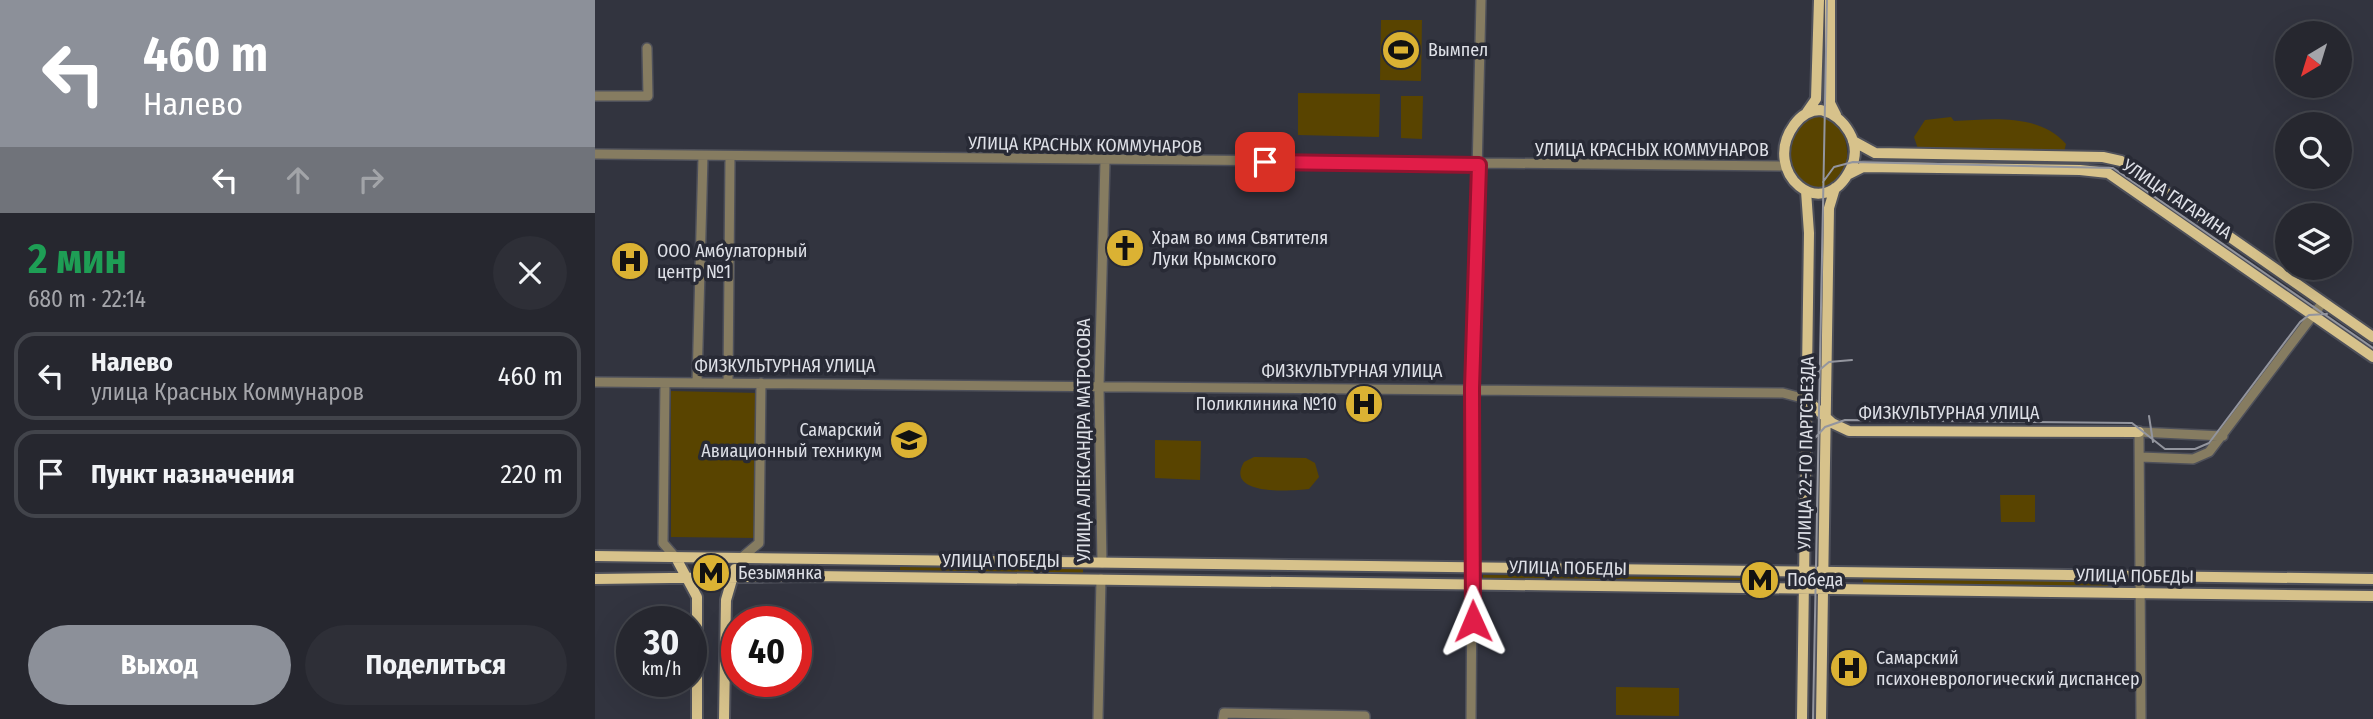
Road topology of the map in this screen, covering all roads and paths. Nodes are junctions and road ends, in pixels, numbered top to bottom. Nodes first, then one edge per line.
1 (1481, 0) edge
2 (1819, 0) edge
3 (1830, 0) edge
4 (1824, 25) junction
5 (647, 48) dead end
6 (595, 96) edge
7 (1807, 112) junction
8 (1836, 115) junction
9 (1853, 141) junction
10 (595, 154) edge
11 (703, 156) junction
12 (730, 157) junction
13 (1105, 160) junction
14 (1479, 165) junction
15 (1786, 166) junction
16 (1847, 175) junction
17 (1835, 188) junction
18 (1806, 191) junction
19 (2323, 302) junction
20 (2313, 314) junction
21 (2373, 337) edge
22 (2373, 357) edge
23 (595, 382) edge
24 (666, 383) junction
25 (697, 383) junction
26 (728, 383) junction
27 (761, 383) junction
28 (1099, 387) junction
29 (1472, 388) junction
30 (1805, 399) junction
31 (1825, 417) junction
32 (2139, 432) junction
33 (2223, 436) junction
34 (2140, 457) junction
35 (595, 556) edge
36 (646, 558) junction
37 (675, 558) junction
38 (739, 560) junction
39 (869, 560) junction
40 (897, 561) junction
41 (1102, 563) junction
42 (1472, 568) junction
43 (1762, 572) junction
44 (1803, 573) junction
45 (1822, 573) junction
46 (1865, 574) junction
47 (733, 575) junction
48 (869, 576) junction
49 (683, 577) junction
50 (898, 577) junction
51 (2141, 578) junction
52 (595, 579) edge
53 (648, 579) junction
54 (1101, 579) junction
55 (2373, 579) edge
56 (1472, 584) junction
57 (1763, 588) junction
58 (1803, 588) junction
59 (1822, 588) junction
60 (1867, 589) junction
61 (2141, 593) junction
62 (2373, 596) edge
63 (697, 719) edge
64 (724, 719) edge
65 (1098, 719) edge
66 (1223, 719) edge
67 (1365, 719) edge
68 (1471, 719) edge
69 (1803, 719) edge
70 (1821, 719) edge
71 (2141, 719) edge

1 - 14 street
2 - 4 main road
3 - 4 main road
4 - 7 main road
4 - 8 main road
5 - 6 street
7 - 8 main road
7 - 15 main road
8 - 9 main road
9 - 16 main road
9 - 19 main road, УЛИЦА ГАГАРИНА
10 - 11 street, УЛИЦА КРАСНЫХ КОММУНАРОВ
11 - 12 street, УЛИЦА КРАСНЫХ КОММУНАРОВ
11 - 25 street
12 - 13 street, УЛИЦА КРАСНЫХ КОММУНАРОВ
12 - 26 street
13 - 14 street, УЛИЦА КРАСНЫХ КОММУНАРОВ
13 - 28 street, УЛИЦА АЛЕКСАНДРА МАТРОСОВА
14 - 15 street, УЛИЦА КРАСНЫХ КОММУНАРОВ
14 - 29 street
15 - 18 main road
16 - 17 main road
16 - 20 main road, УЛИЦА ГАГАРИНА
17 - 18 main road
17 - 31 main road, УЛИЦА 22-ГО ПАРТСЪЕЗДА
18 - 30 main road, УЛИЦА 22-ГО ПАРТСЪЕЗДА
19 - 20 street
19 - 21 main road, УЛИЦА ГАГАРИНА
20 - 22 main road, УЛИЦА ГАГАРИНА
20 - 33 street
23 - 24 street, ФИЗКУЛЬТУРНАЯ УЛИЦА
24 - 25 street, ФИЗКУЛЬТУРНАЯ УЛИЦА
24 - 37 street
25 - 26 street, ФИЗКУЛЬТУРНАЯ УЛИЦА
26 - 27 street, ФИЗКУЛЬТУРНАЯ УЛИЦА
27 - 28 street, ФИЗКУЛЬТУРНАЯ УЛИЦА
27 - 38 street
28 - 29 street, ФИЗКУЛЬТУРНАЯ УЛИЦА
28 - 41 street, УЛИЦА АЛЕКСАНДРА МАТРОСОВА
29 - 30 street, ФИЗКУЛЬТУРНАЯ УЛИЦА
29 - 42 street
30 - 31 main road, ФИЗКУЛЬТУРНАЯ УЛИЦА
30 - 44 main road, УЛИЦА 22-ГО ПАРТСЪЕЗДА
31 - 32 main road, ФИЗКУЛЬТУРНАЯ УЛИЦА
31 - 45 main road, УЛИЦА 22-ГО ПАРТСЪЕЗДА
32 - 33 street
32 - 34 street
33 - 34 street
34 - 51 street
35 - 36 main road, УЛИЦА ПОБЕДЫ
36 - 37 main road, УЛИЦА ПОБЕДЫ
36 - 53 main road
37 - 38 main road, УЛИЦА ПОБЕДЫ
37 - 49 main road
38 - 39 main road, УЛИЦА ПОБЕДЫ
38 - 47 main road
39 - 40 main road, УЛИЦА ПОБЕДЫ
39 - 48 main road
40 - 41 main road, УЛИЦА ПОБЕДЫ
40 - 50 main road
41 - 42 main road, УЛИЦА ПОБЕДЫ
41 - 54 main road, УЛИЦА АЛЕКСАНДРА МАТРОСОВА
42 - 43 main road, УЛИЦА ПОБЕДЫ
42 - 56 main road
43 - 44 main road, УЛИЦА ПОБЕДЫ
43 - 57 main road
44 - 45 main road, УЛИЦА ПОБЕДЫ
44 - 58 main road, УЛИЦА 22-ГО ПАРТСЪЕЗДА
45 - 46 main road, УЛИЦА ПОБЕДЫ
45 - 59 main road, УЛИЦА 22-ГО ПАРТСЪЕЗДА
46 - 51 main road, УЛИЦА ПОБЕДЫ
46 - 60 main road
47 - 48 main road, УЛИЦА ПОБЕДЫ
47 - 49 main road, УЛИЦА ПОБЕДЫ
47 - 64 main road
48 - 50 main road, УЛИЦА ПОБЕДЫ
49 - 53 main road, УЛИЦА ПОБЕДЫ
49 - 63 main road
50 - 54 main road, УЛИЦА ПОБЕДЫ
51 - 55 main road, УЛИЦА ПОБЕДЫ
51 - 61 street
52 - 53 main road, УЛИЦА ПОБЕДЫ
54 - 56 main road, УЛИЦА ПОБЕДЫ
54 - 65 street, УЛИЦА АЛЕКСАНДРА МАТРОСОВА
56 - 57 main road, УЛИЦА ПОБЕДЫ
56 - 68 street
57 - 58 main road, УЛИЦА ПОБЕДЫ
58 - 59 main road, УЛИЦА ПОБЕДЫ
58 - 69 main road, УЛИЦА 22-ГО ПАРТСЪЕЗДА
59 - 60 main road, УЛИЦА ПОБЕДЫ
59 - 70 main road, УЛИЦА 22-ГО ПАРТСЪЕЗДА
60 - 61 main road, УЛИЦА ПОБЕДЫ
61 - 62 main road, УЛИЦА ПОБЕДЫ
61 - 71 street
66 - 67 street

